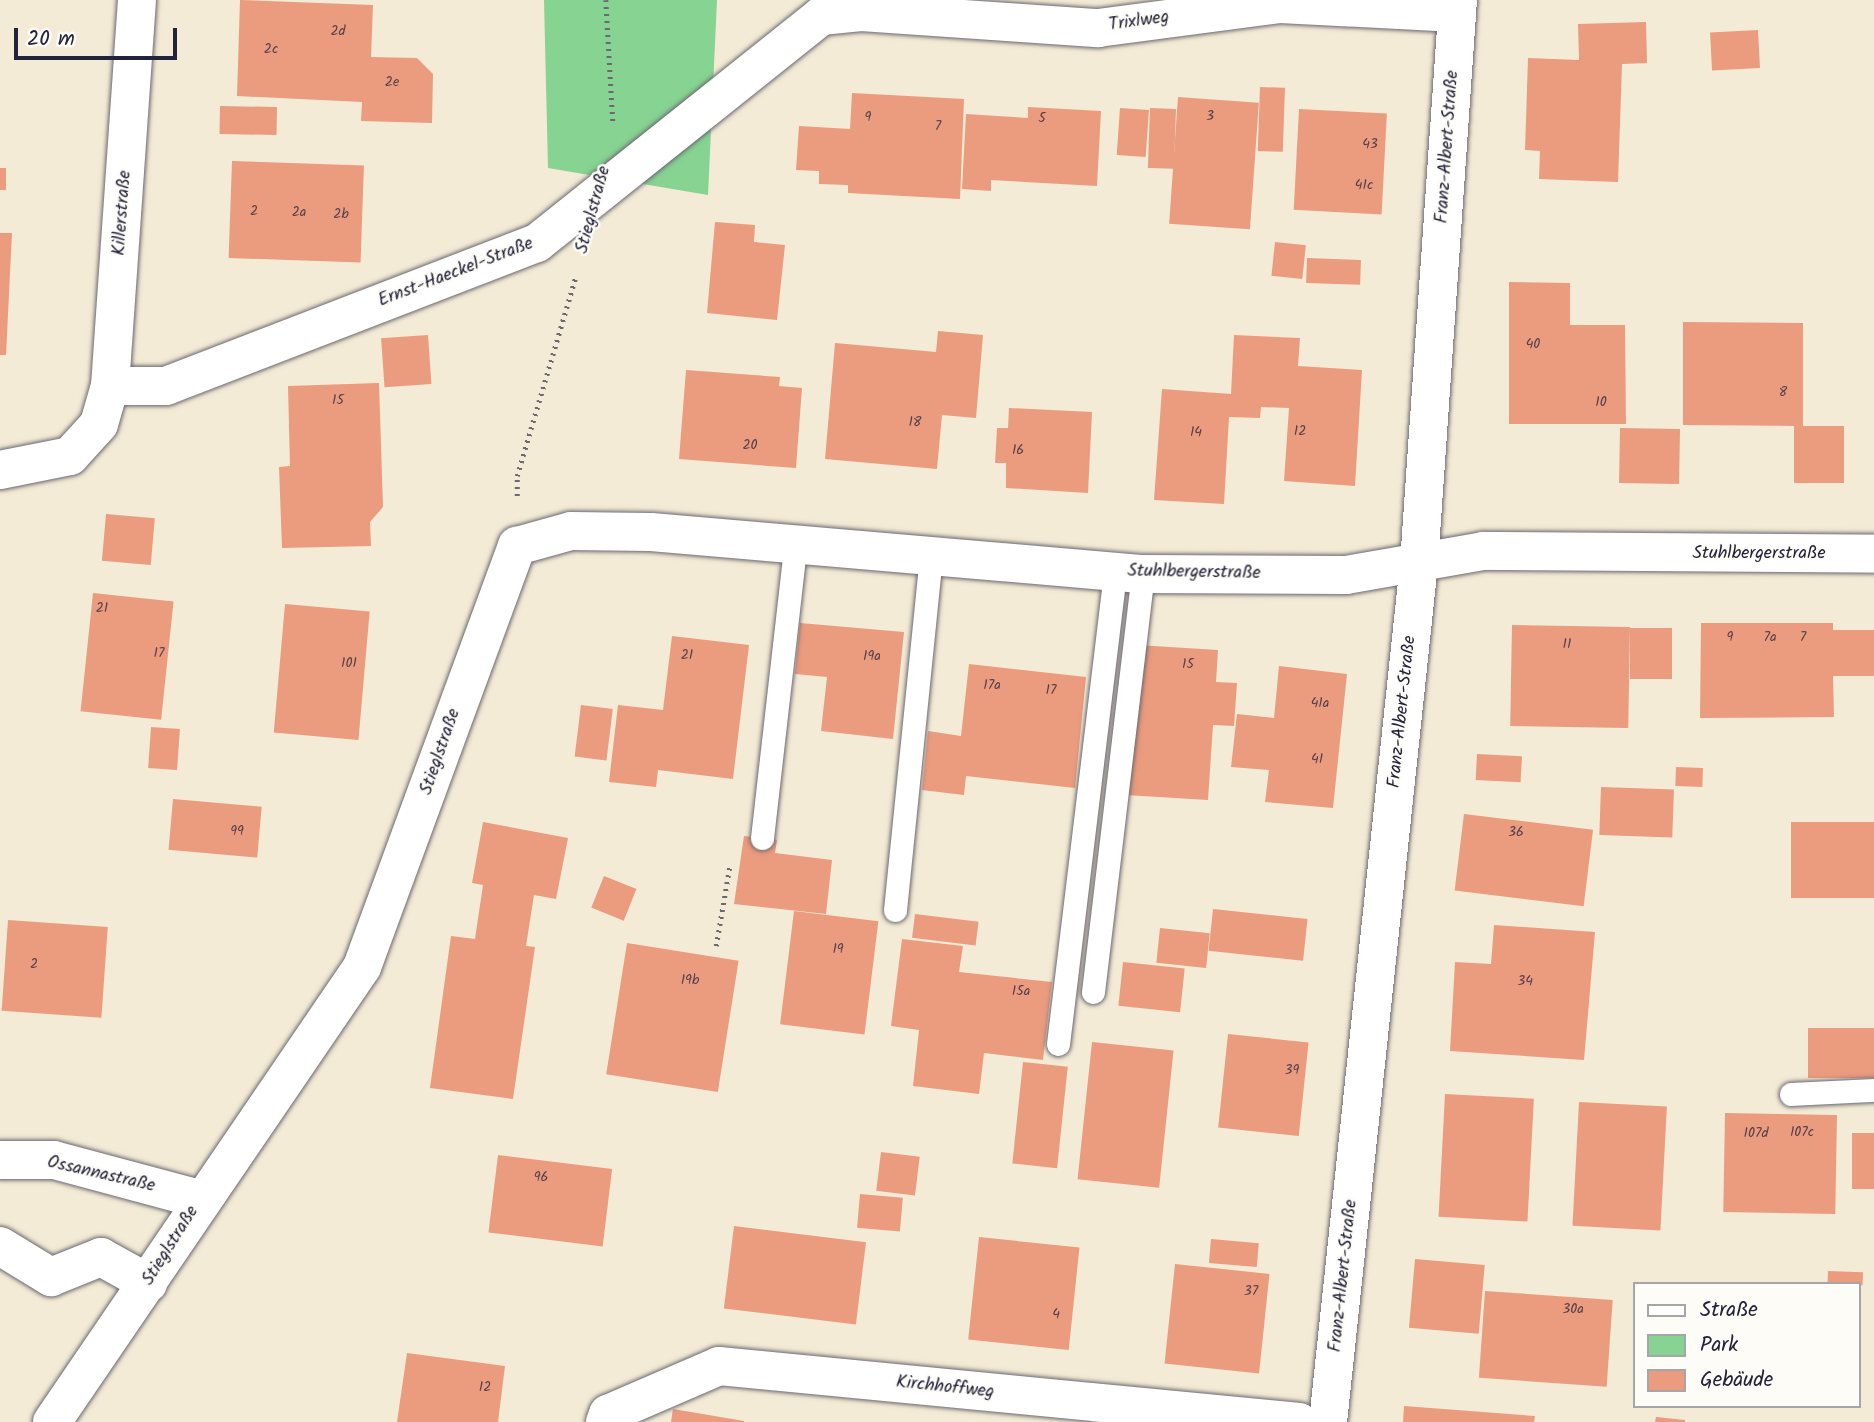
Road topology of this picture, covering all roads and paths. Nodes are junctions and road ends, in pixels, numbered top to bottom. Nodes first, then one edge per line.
1 (137, 0) edge
2 (606, 0) edge
3 (1458, 7) edge
4 (821, 16) joint
5 (602, 194) junction
6 (578, 270) dead end
7 (110, 386) junction
8 (0, 470) edge
9 (517, 546) junction
10 (795, 547) junction
11 (1874, 555) edge
12 (931, 557) junction
13 (1419, 562) junction
14 (1129, 572) junction
15 (765, 813) junction
16 (762, 838) dead end
17 (895, 910) dead end
18 (716, 946) dead end
19 (1093, 992) dead end
20 (1058, 1044) dead end
21 (1874, 1090) edge
22 (1791, 1094) dead end
23 (0, 1160) edge
24 (200, 1199) junction
25 (0, 1246) edge
26 (148, 1283) junction
27 (52, 1422) edge
28 (605, 1422) edge
29 (1299, 1422) edge
30 (1328, 1422) edge

1 - 7 street, Killerstraße
2 - 5 path, Stieglstraße
3 - 4 street, Trixlweg
3 - 13 street, Franz-Albert-Straße
4 - 5 street, Ernst-Haeckel-Straße
5 - 7 street, Ernst-Haeckel-Straße
6 - 9 path, Stieglstraße
7 - 8 street, Killerstraße
9 - 10 street, Stuhlbergerstraße
9 - 24 street, Stieglstraße
10 - 12 street, Stuhlbergerstraße
10 - 15 lane
11 - 13 street, Stuhlbergerstraße
12 - 14 street, Stuhlbergerstraße
12 - 17 lane
13 - 14 street, Stuhlbergerstraße
13 - 30 street, Franz-Albert-Straße
14 - 19 lane
14 - 20 lane
15 - 16 lane
15 - 18 path
21 - 22 lane
23 - 24 street, Ossannastraße
24 - 26 street, Stieglstraße
25 - 26 street
26 - 27 street, Stieglstraße
28 - 29 street, Kirchhoffweg

